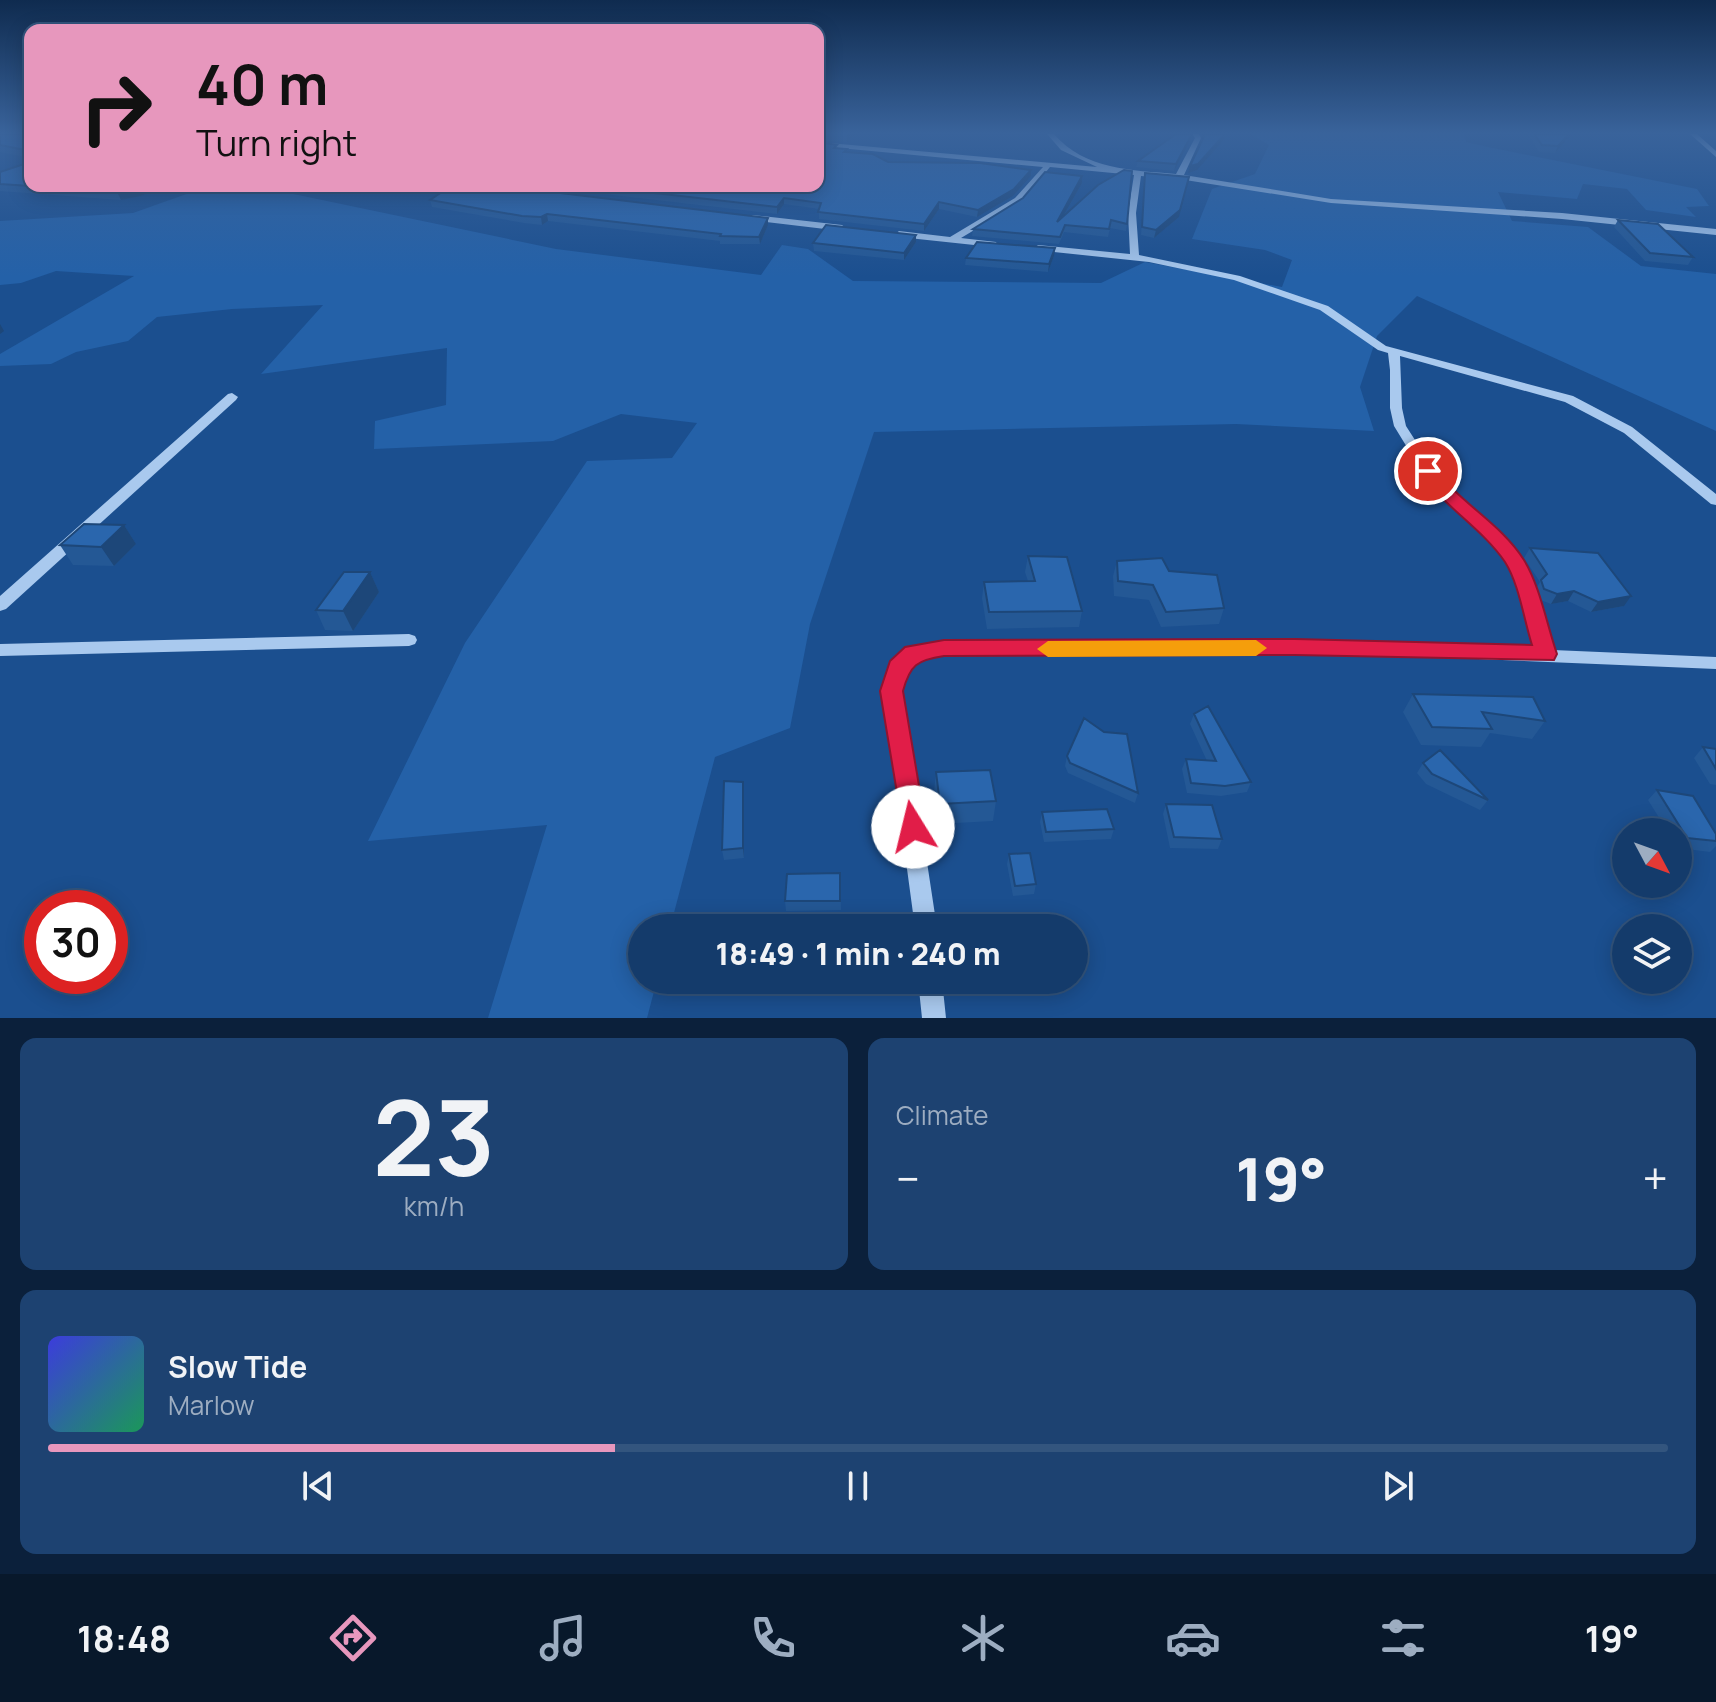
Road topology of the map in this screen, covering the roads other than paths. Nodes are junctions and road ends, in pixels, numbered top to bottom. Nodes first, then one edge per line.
1 (1034, 182) edge
2 (1136, 182) edge
3 (1208, 182) edge
4 (739, 217) edge
5 (848, 229) edge
6 (1716, 232) edge
7 (893, 234) edge
8 (951, 240) junction
9 (998, 244) edge
10 (1030, 247) edge
11 (1135, 258) junction
12 (1393, 352) junction
13 (232, 397) dead end
14 (1716, 501) edge
15 (0, 605) edge
16 (409, 640) dead end
17 (0, 650) edge
18 (1546, 654) junction
19 (1716, 663) edge
20 (924, 914) edge
21 (931, 994) edge
22 (934, 1018) edge

1 - 8 street
2 - 11 street
3 - 6 street
4 - 5 street
7 - 8 street
8 - 9 street
10 - 11 street
11 - 12 street
12 - 14 street
12 - 18 street
13 - 15 street
16 - 17 street
18 - 19 street
18 - 20 street
21 - 22 street

